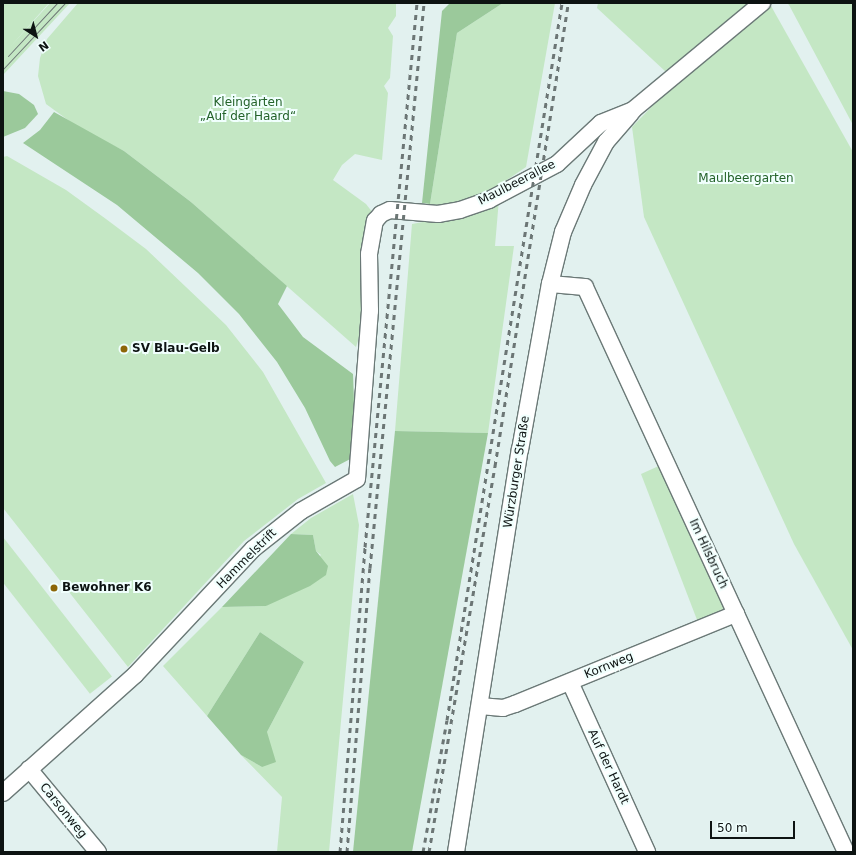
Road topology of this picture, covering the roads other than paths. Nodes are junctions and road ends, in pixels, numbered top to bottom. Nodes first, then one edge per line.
1 (762, 3) edge
2 (633, 110) junction
3 (385, 212) joint
4 (550, 284) junction
5 (736, 614) junction
6 (570, 682) junction
7 (480, 706) junction
8 (29, 769) junction
9 (3, 793) edge
10 (98, 852) edge
11 (456, 852) edge
12 (647, 852) edge
13 (846, 852) edge

1 - 2 street, Maulbeerallee
2 - 3 street, Maulbeerallee
2 - 4 street, Würzburger Straße
3 - 8 street, Hammelstrift
4 - 5 street, Im Hilsbruch
4 - 7 street, Würzburger Straße
5 - 6 street, Kornweg
5 - 13 street, Im Hilsbruch
6 - 7 street, Kornweg
6 - 12 street, Auf der Hardt
7 - 11 street, Würzburger Straße
8 - 9 street, Hammelstrift
8 - 10 street, Carsonweg

